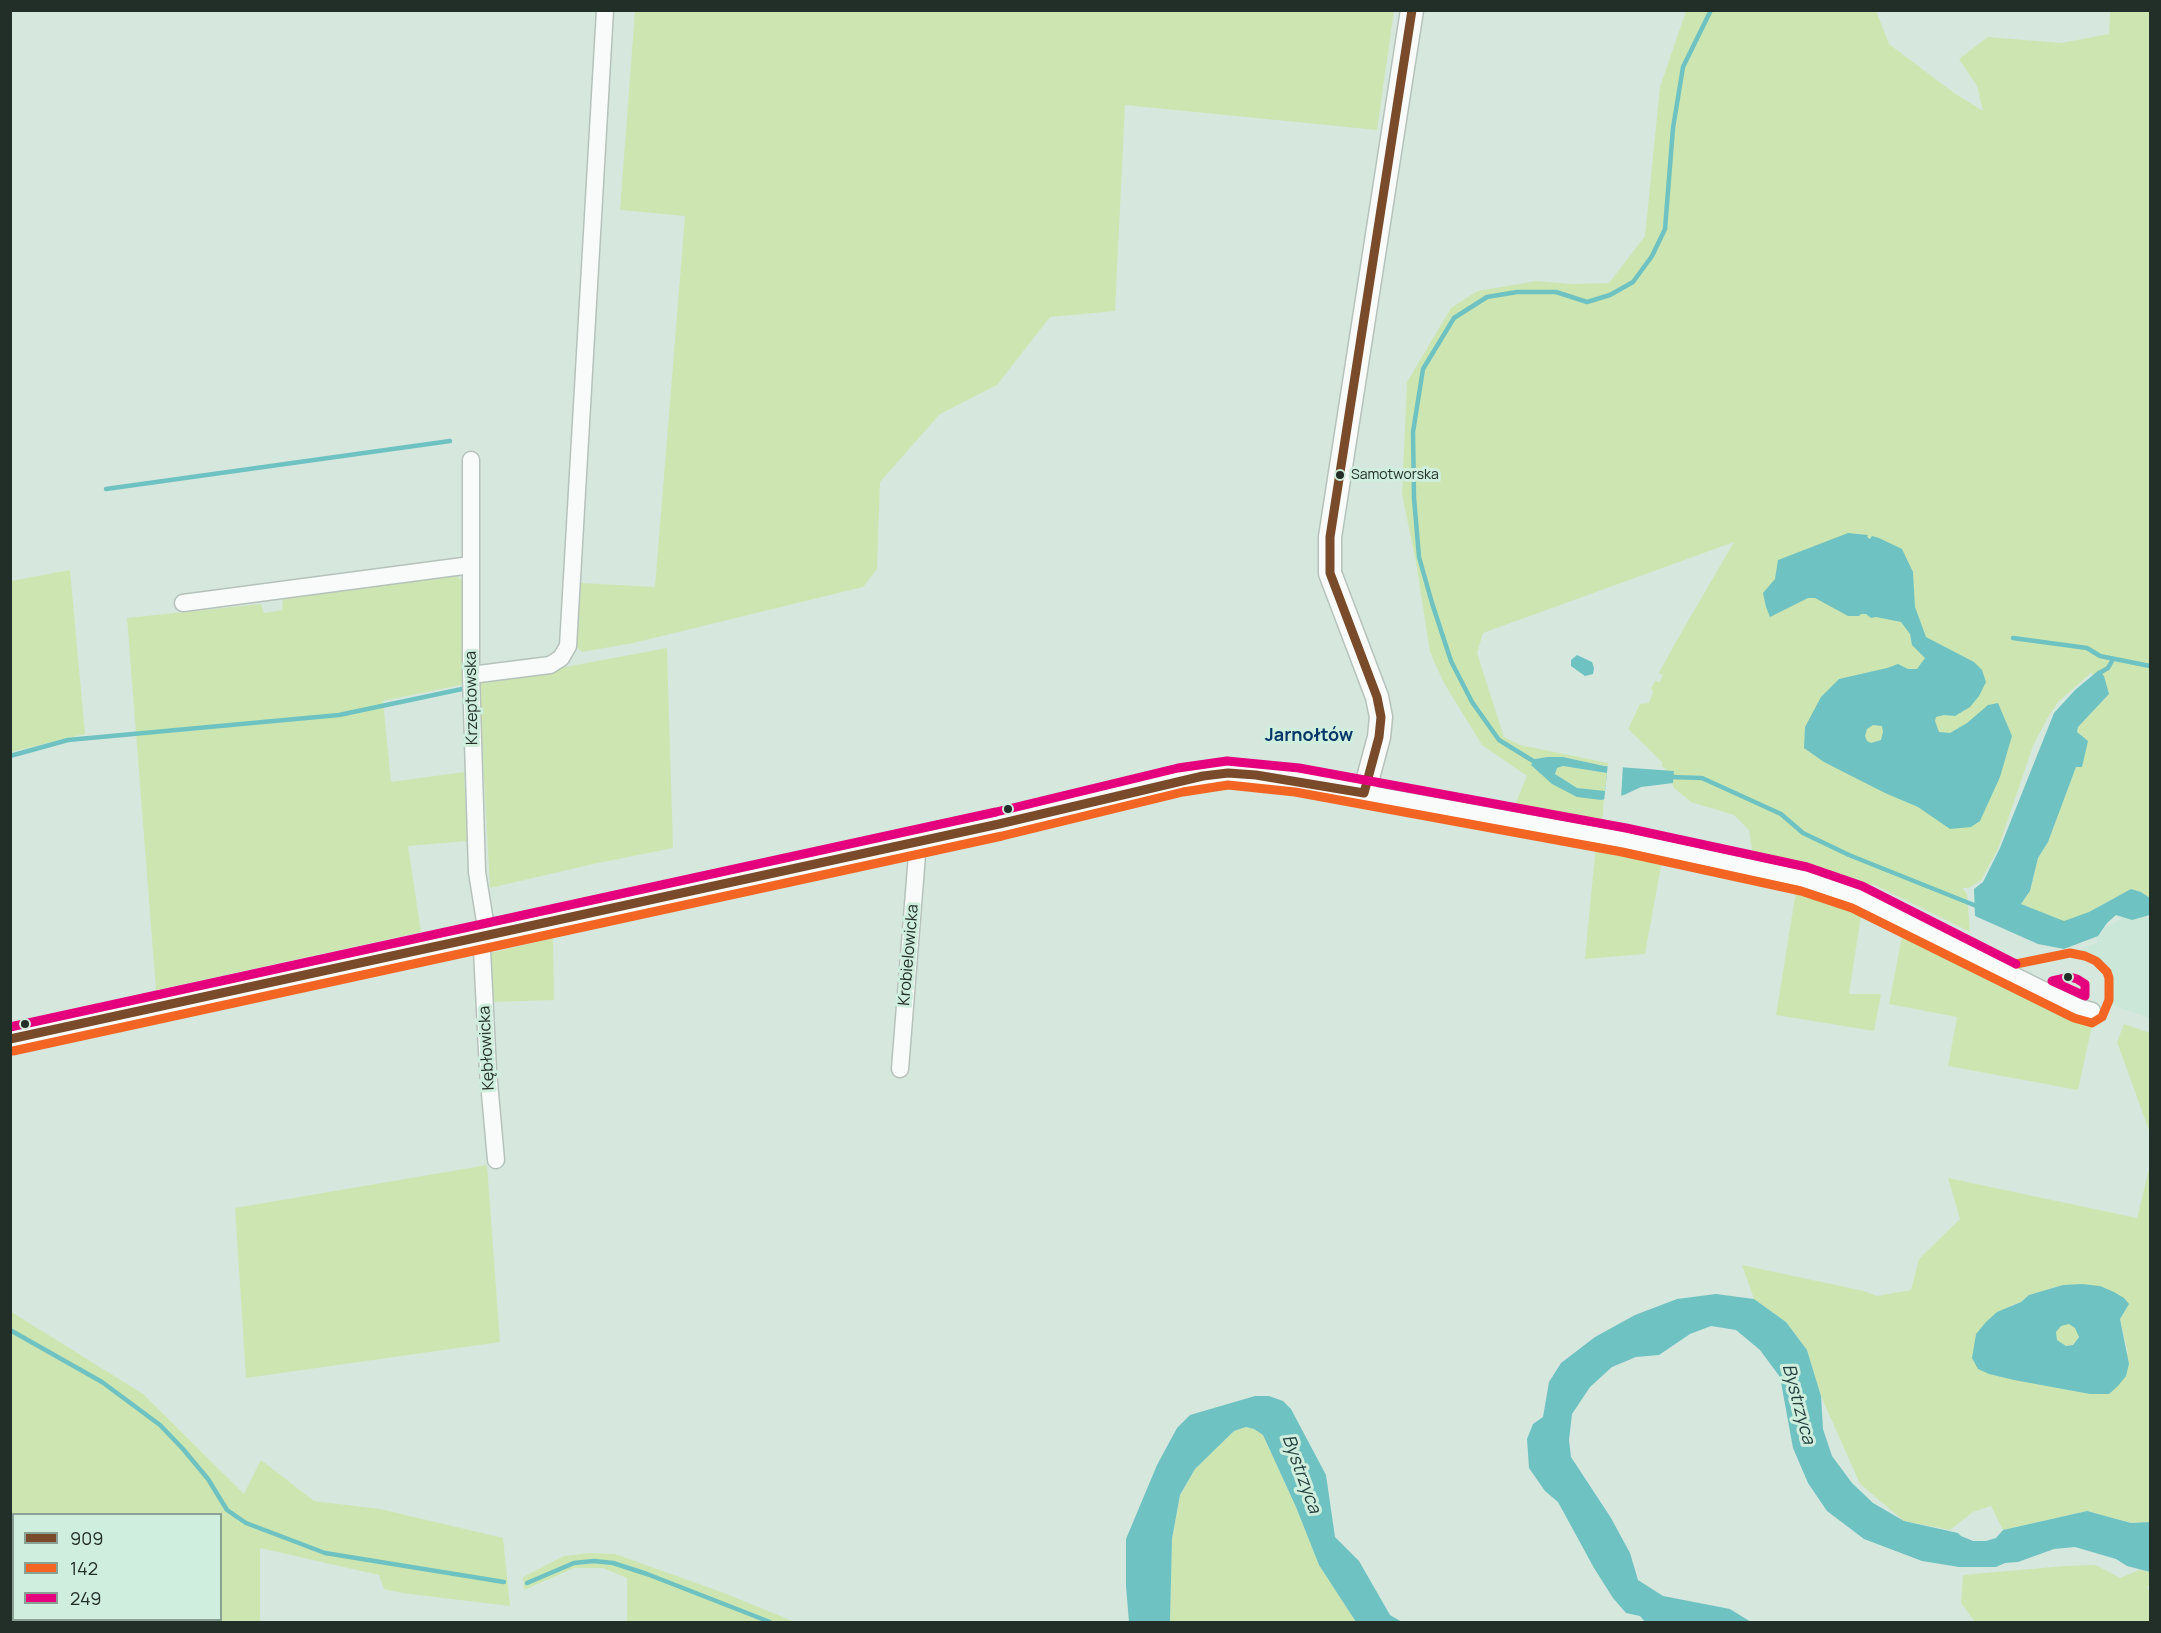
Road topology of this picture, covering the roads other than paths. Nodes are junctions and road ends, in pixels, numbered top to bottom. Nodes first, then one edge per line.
1 (605, 10) edge
2 (1412, 10) edge
3 (471, 460) dead end
4 (471, 566) junction
5 (183, 603) dead end
6 (471, 675) junction
7 (1364, 793) junction
8 (918, 842) junction
9 (483, 935) junction
10 (2092, 1011) dead end
11 (10, 1039) edge
12 (900, 1069) dead end
13 (496, 1160) dead end

1 - 6 street
2 - 7 street
3 - 4 street, Krzeptowska
4 - 5 street
4 - 6 street, Krzeptowska
6 - 9 street, Krzeptowska
7 - 8 street
7 - 10 street
8 - 9 street
8 - 12 street, Krobielowicka
9 - 11 street
9 - 13 street, Kębłowicka

